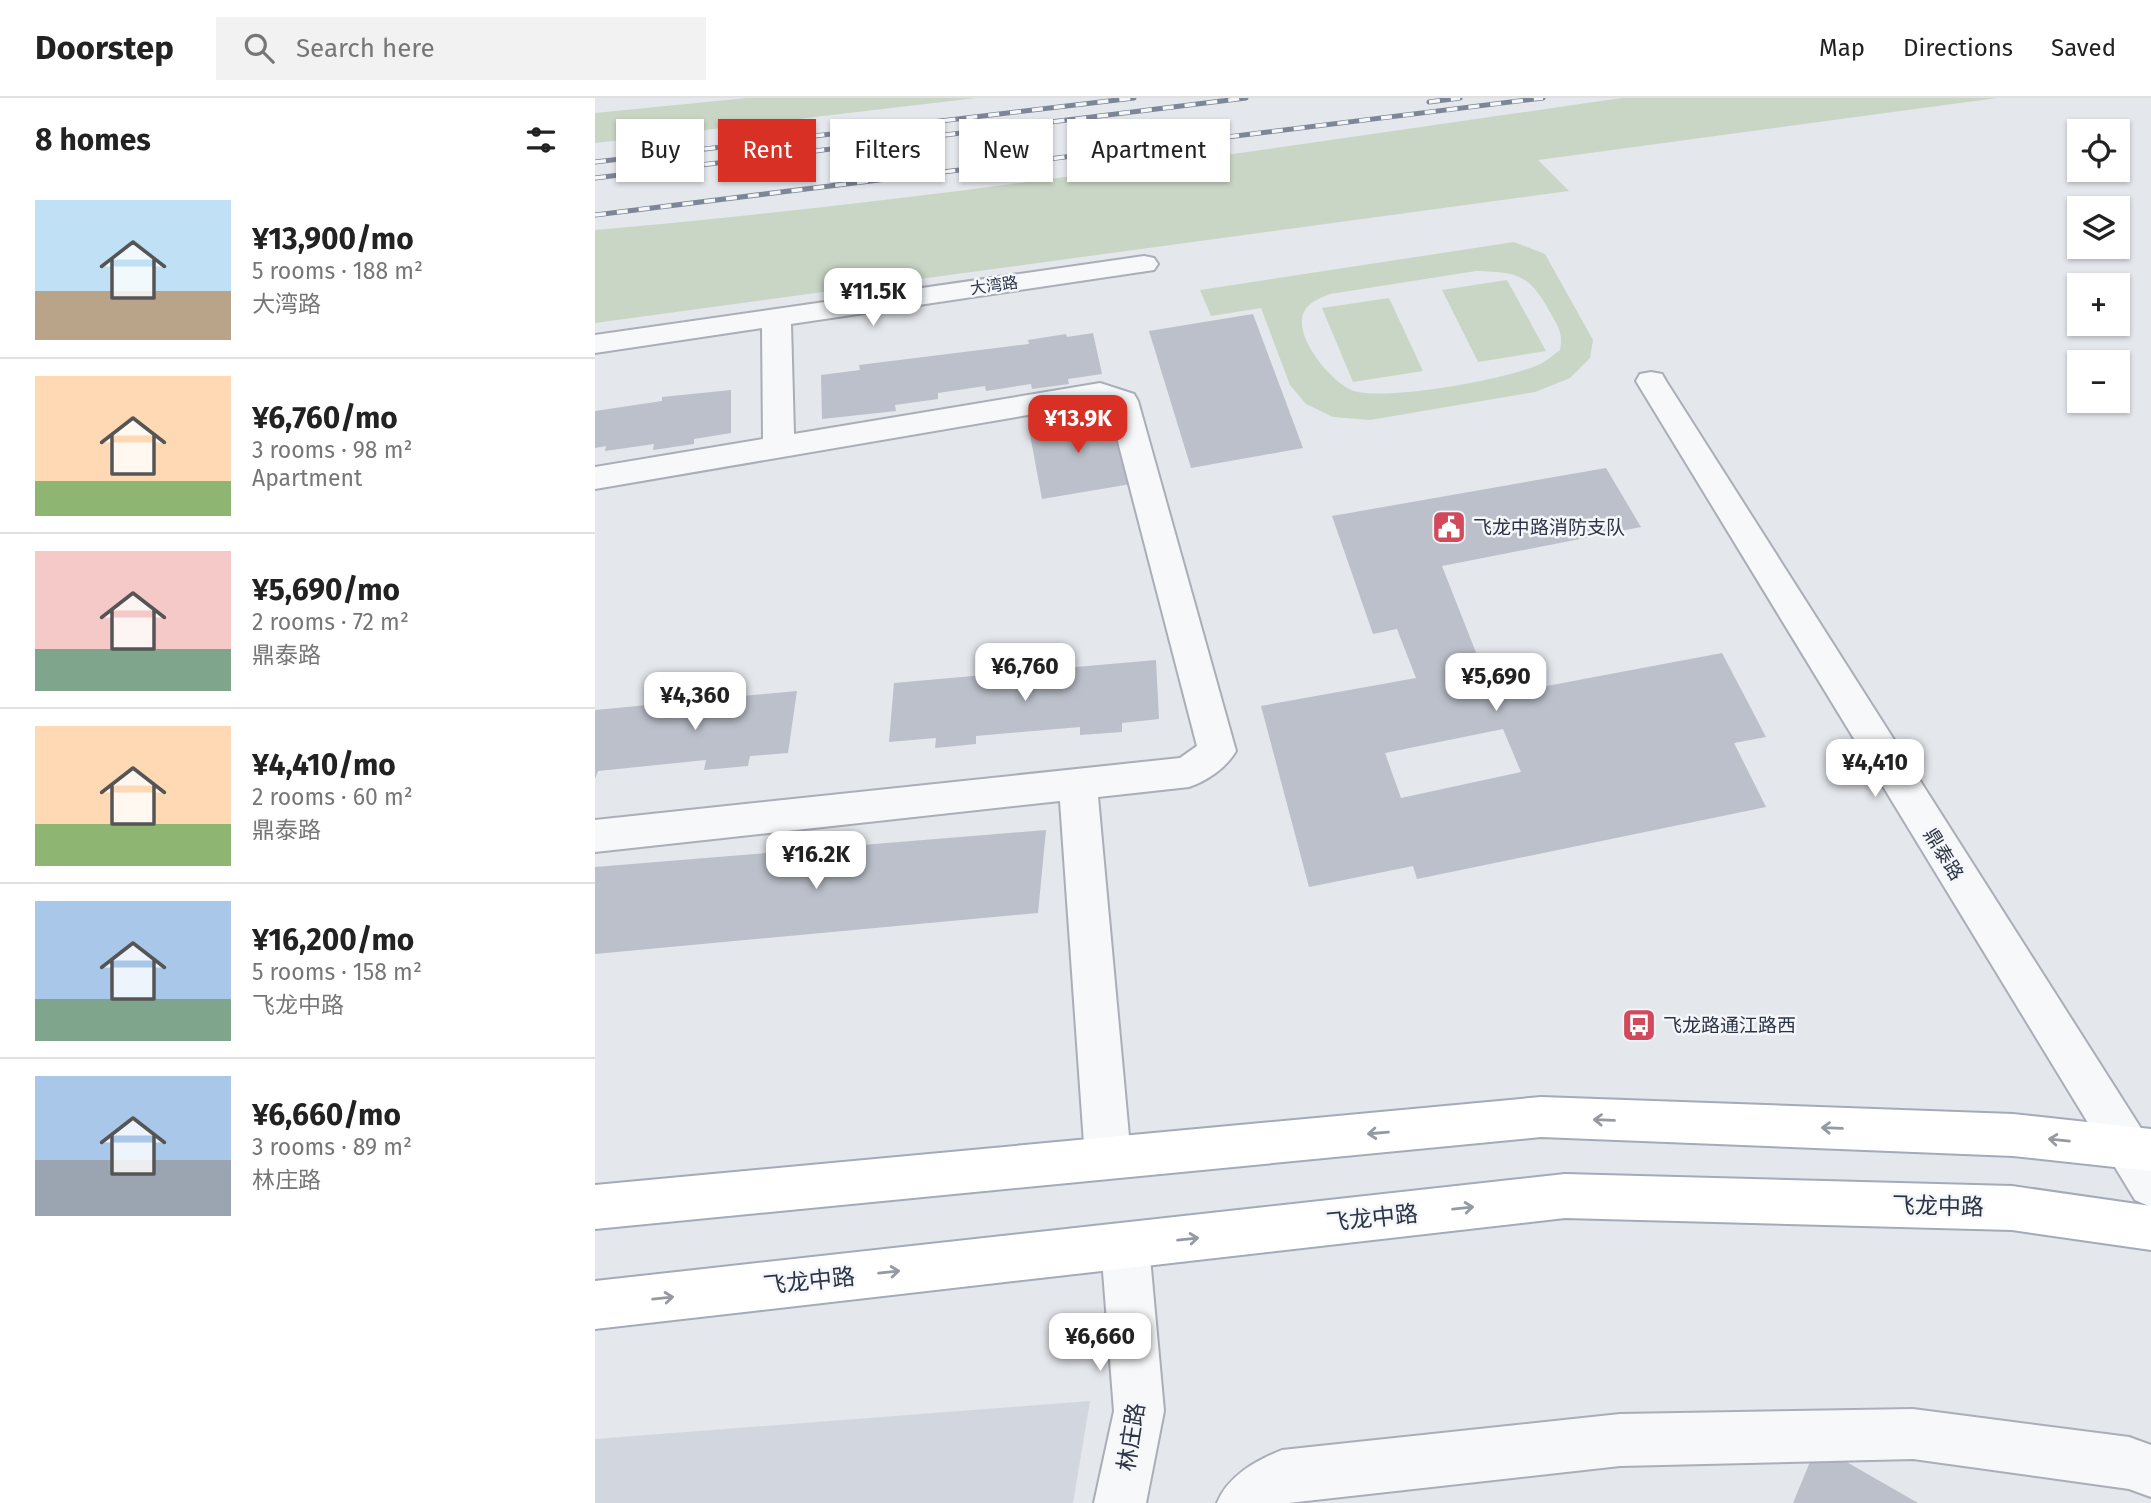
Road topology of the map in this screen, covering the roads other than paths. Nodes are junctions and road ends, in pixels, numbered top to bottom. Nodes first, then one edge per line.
1 (1144, 264) dead end
2 (776, 317) junction
3 (595, 344) edge
4 (1651, 381) dead end
5 (779, 448) junction
6 (595, 478) edge
7 (1078, 783) junction
8 (595, 836) edge
9 (2138, 1149) edge
10 (1108, 1158) junction
11 (2151, 1185) edge
12 (595, 1207) edge
13 (2151, 1228) edge
14 (1125, 1246) junction
15 (595, 1305) edge
16 (2151, 1471) edge
17 (1120, 1503) edge
18 (1243, 1503) edge

1 - 2 street, 大湾路
2 - 3 street, 大湾路
2 - 5 street
4 - 9 street, 鼎泰路
5 - 6 street
5 - 7 street
7 - 8 street
7 - 10 street
9 -> 10 main road
9 - 11 street, 鼎泰路
10 - 12 main road
14 -> 13 main road, 飞龙中路
15 -> 14 main road, 飞龙中路
14 - 17 street, 林庄路
16 - 18 street

